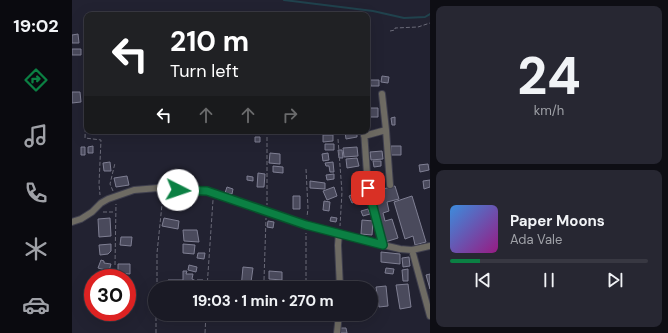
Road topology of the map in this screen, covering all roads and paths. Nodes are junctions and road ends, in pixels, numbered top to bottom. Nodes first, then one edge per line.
1 (430, 22) edge
2 (390, 31) dead end
3 (382, 94) dead end
4 (386, 130) junction
5 (370, 133) edge
6 (85, 134) edge
7 (267, 134) edge
8 (364, 134) edge
9 (338, 140) dead end
10 (115, 163) dead end
11 (306, 169) dead end
12 (390, 185) dead end
13 (163, 189) junction
14 (213, 193) junction
15 (116, 196) junction
16 (101, 202) junction
17 (103, 212) dead end
18 (116, 212) junction
19 (266, 212) junction
20 (72, 222) edge
21 (306, 225) junction
22 (339, 233) junction
23 (383, 245) junction
24 (430, 246) edge
25 (412, 250) junction
26 (115, 265) dead end
27 (264, 280) dead end
28 (157, 281) edge
29 (207, 281) edge
30 (306, 281) edge
31 (340, 281) edge
32 (430, 316) edge
33 (156, 321) edge
34 (206, 321) edge
35 (338, 321) edge
36 (156, 333) edge
37 (205, 333) edge
38 (337, 333) edge

1 - 2 path
3 - 4 street
4 - 5 street
4 - 12 street
6 - 16 path
7 - 19 path
8 - 23 street
9 - 22 path
10 - 15 path
11 - 21 path
13 - 14 street
13 - 15 street
13 - 28 path
14 - 19 street
14 - 29 path
15 - 16 street
15 - 18 path
16 - 20 street
17 - 18 path
18 - 26 path
19 - 21 street
19 - 27 path
21 - 22 street
21 - 30 path
22 - 23 street
22 - 31 street
23 - 25 street
24 - 25 street
25 - 32 street
33 - 36 path
34 - 37 path
35 - 38 street

